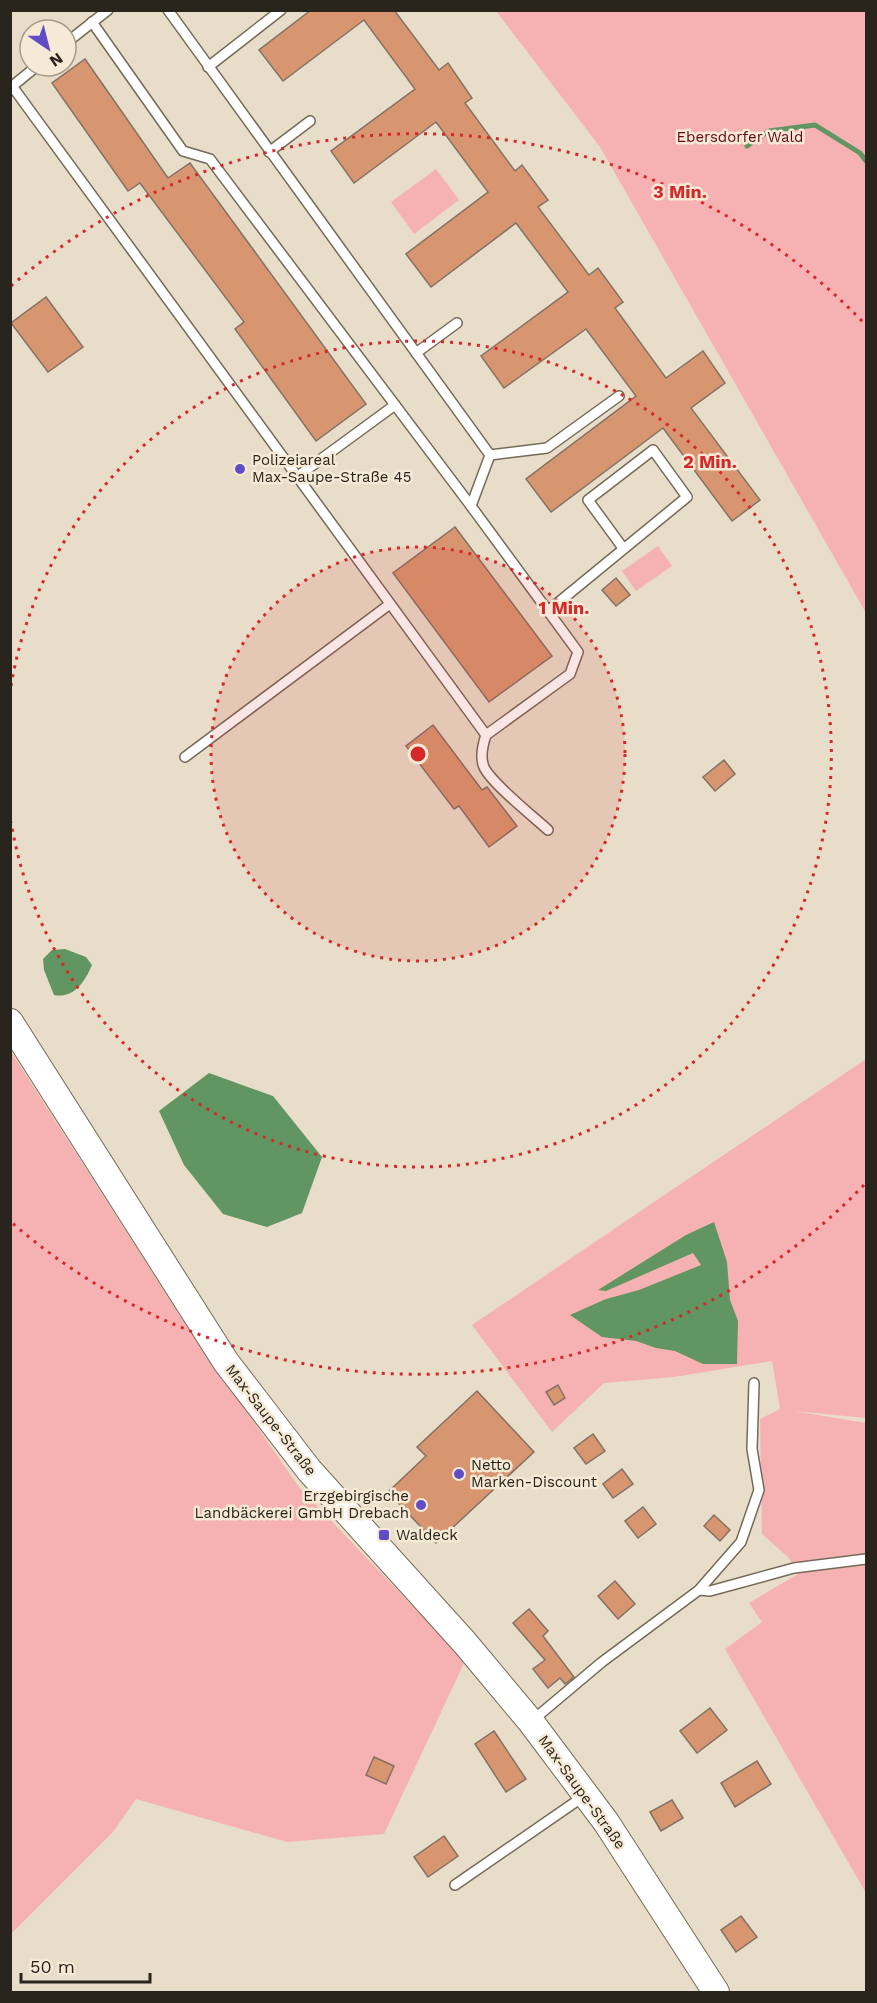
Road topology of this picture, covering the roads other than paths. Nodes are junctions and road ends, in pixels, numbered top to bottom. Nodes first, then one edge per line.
1 (108, 10) edge
2 (168, 10) edge
3 (281, 10) edge
4 (92, 22) junction
5 (78, 33) edge
6 (208, 67) junction
7 (11, 87) edge
8 (310, 121) dead end
9 (269, 152) junction
10 (457, 322) dead end
11 (417, 353) junction
12 (619, 396) dead end
13 (395, 405) junction
14 (490, 454) junction
15 (298, 476) junction
16 (471, 506) junction
17 (623, 548) junction
18 (390, 604) junction
19 (548, 611) junction
20 (486, 735) junction
21 (185, 757) dead end
22 (548, 830) dead end
23 (10, 1022) edge
24 (754, 1383) dead end
25 (867, 1559) edge
26 (699, 1590) junction
27 (531, 1722) junction
28 (586, 1795) junction
29 (455, 1885) dead end
30 (716, 1992) edge

1 - 4 lane
2 - 6 lane
3 - 6 lane
4 - 5 lane
4 - 13 lane
6 - 9 lane
7 - 15 lane
8 - 9 lane
9 - 11 lane
10 - 11 lane
11 - 14 lane
12 - 14 lane
13 - 15 lane
13 - 16 lane
14 - 16 lane
15 - 18 lane
16 - 19 lane
17 - 17 lane
17 - 19 lane
18 - 20 lane
18 - 21 lane
19 - 20 lane
20 - 22 lane
23 - 27 street, Max-Saupe-Straße
24 - 26 lane
25 - 26 lane
26 - 27 lane
27 - 28 street, Max-Saupe-Straße
28 - 29 lane
28 - 30 street, Max-Saupe-Straße

